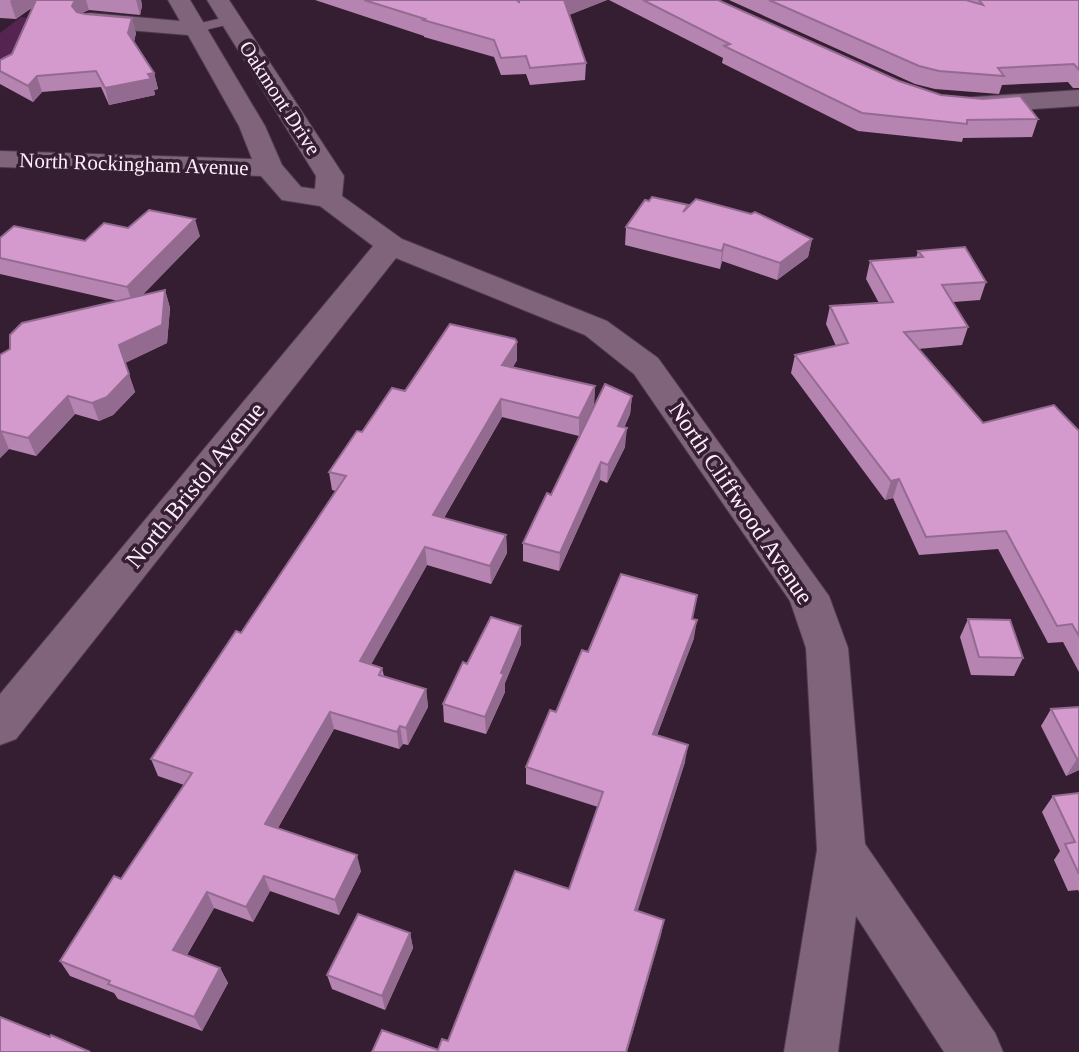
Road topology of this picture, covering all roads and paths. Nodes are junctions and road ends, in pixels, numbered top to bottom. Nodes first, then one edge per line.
1 (178, 0) edge
2 (224, 10) edge
3 (90, 20) edge
4 (193, 29) junction
5 (1079, 98) edge
6 (951, 103) edge
7 (0, 159) edge
8 (269, 168) junction
9 (328, 199) junction
10 (391, 245) junction
11 (0, 726) edge
12 (841, 850) junction
13 (811, 1052) edge
14 (976, 1052) edge

1 - 4 street, Oakmont Drive
2 - 4 lane
2 - 9 street, Oakmont Drive
3 - 4 street
4 - 8 street, Oakmont Drive
5 - 6 street
7 - 8 street, North Rockingham Avenue
8 - 9 street, Oakmont Drive
9 - 10 street, Oakmont Drive
10 - 11 street, North Bristol Avenue
10 - 12 street, North Cliffwood Avenue
12 - 13 street, North Cliffwood Avenue
12 - 14 street

